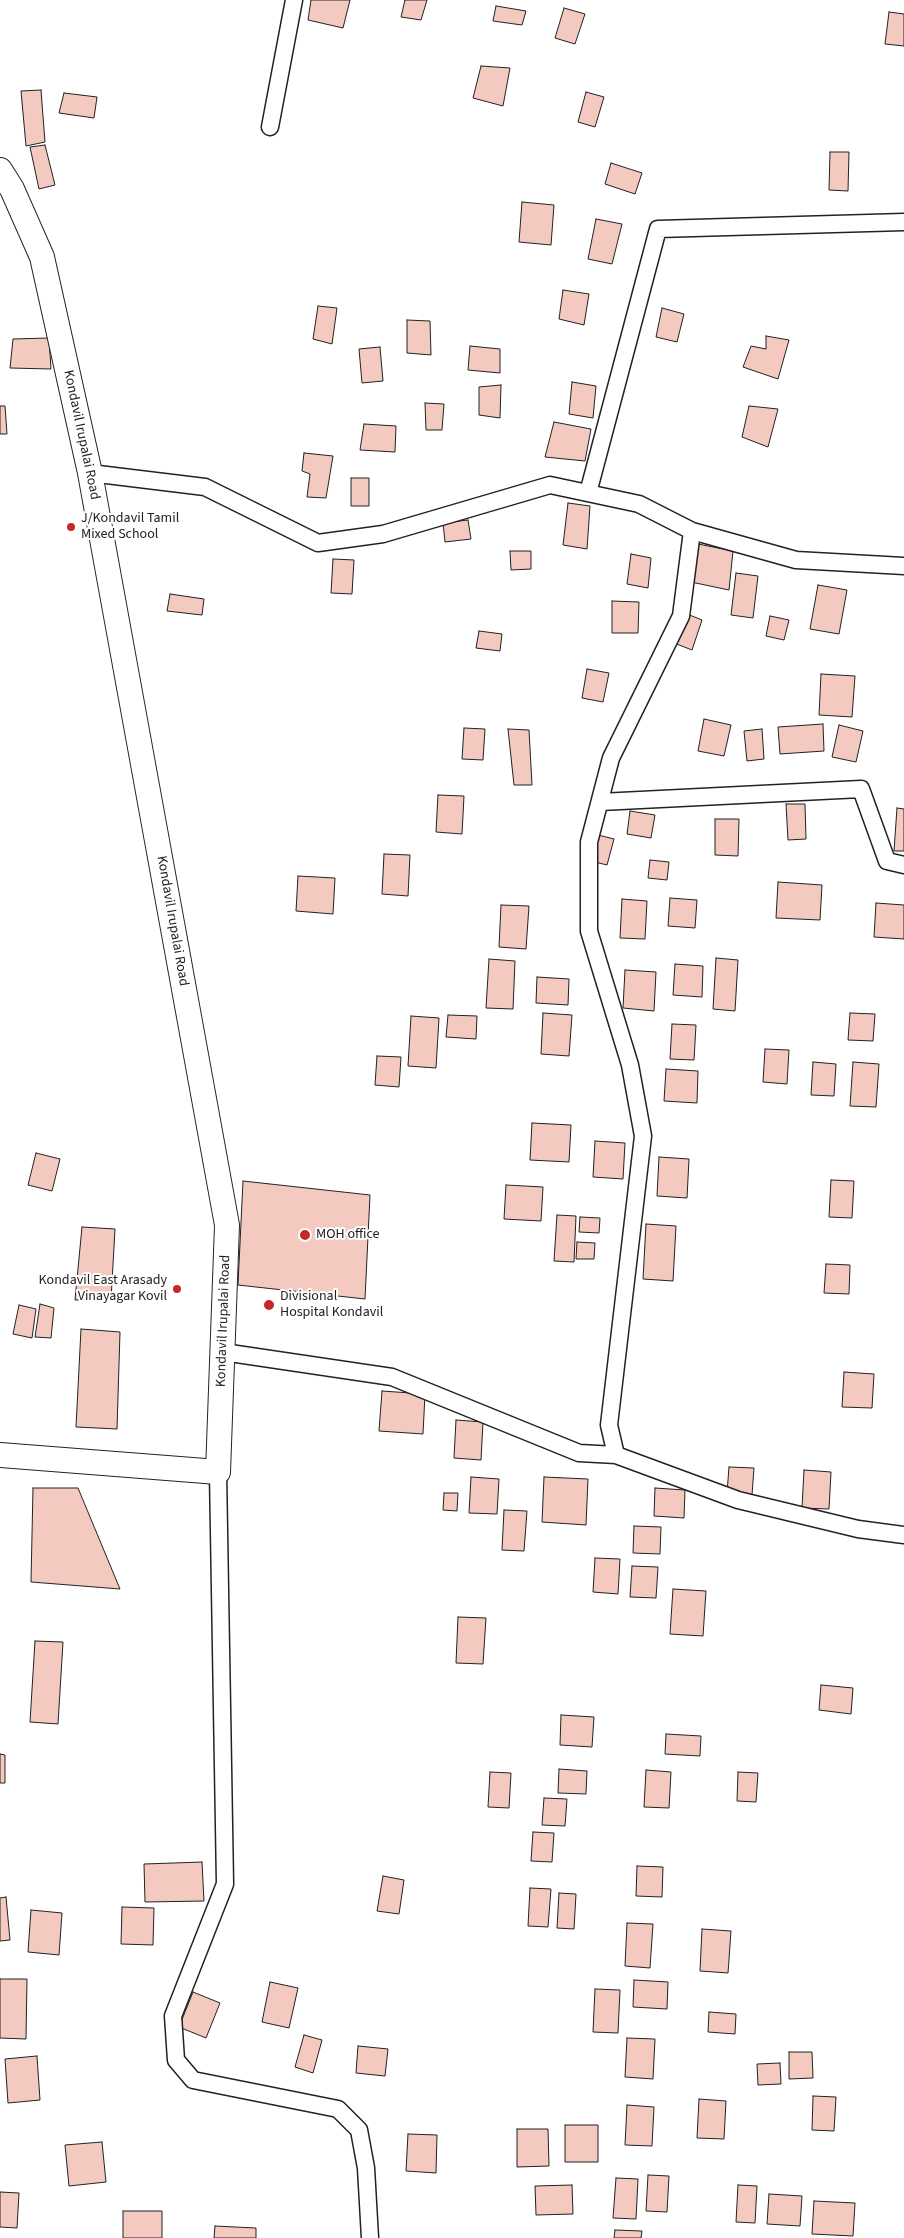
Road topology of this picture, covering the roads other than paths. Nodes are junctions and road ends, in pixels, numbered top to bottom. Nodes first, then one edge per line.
1 (294, 0) edge
2 (270, 127) dead end
3 (0, 170) edge
4 (904, 222) edge
5 (90, 473) junction
6 (588, 493) junction
7 (692, 531) junction
8 (904, 566) edge
9 (600, 802) junction
10 (904, 865) edge
11 (223, 1352) junction
12 (0, 1455) edge
13 (616, 1455) junction
14 (218, 1472) junction
15 (904, 1535) edge
16 (370, 2238) edge

1 - 2 street
3 - 5 street, Kondavil Irupalai Road
4 - 6 street
5 - 6 street
5 - 11 street, Kondavil Irupalai Road
6 - 7 street
7 - 8 street
7 - 9 street
9 - 10 street
9 - 13 street
11 - 13 street
11 - 14 street, Kondavil Irupalai Road
12 - 14 street
13 - 15 street
14 - 16 street

